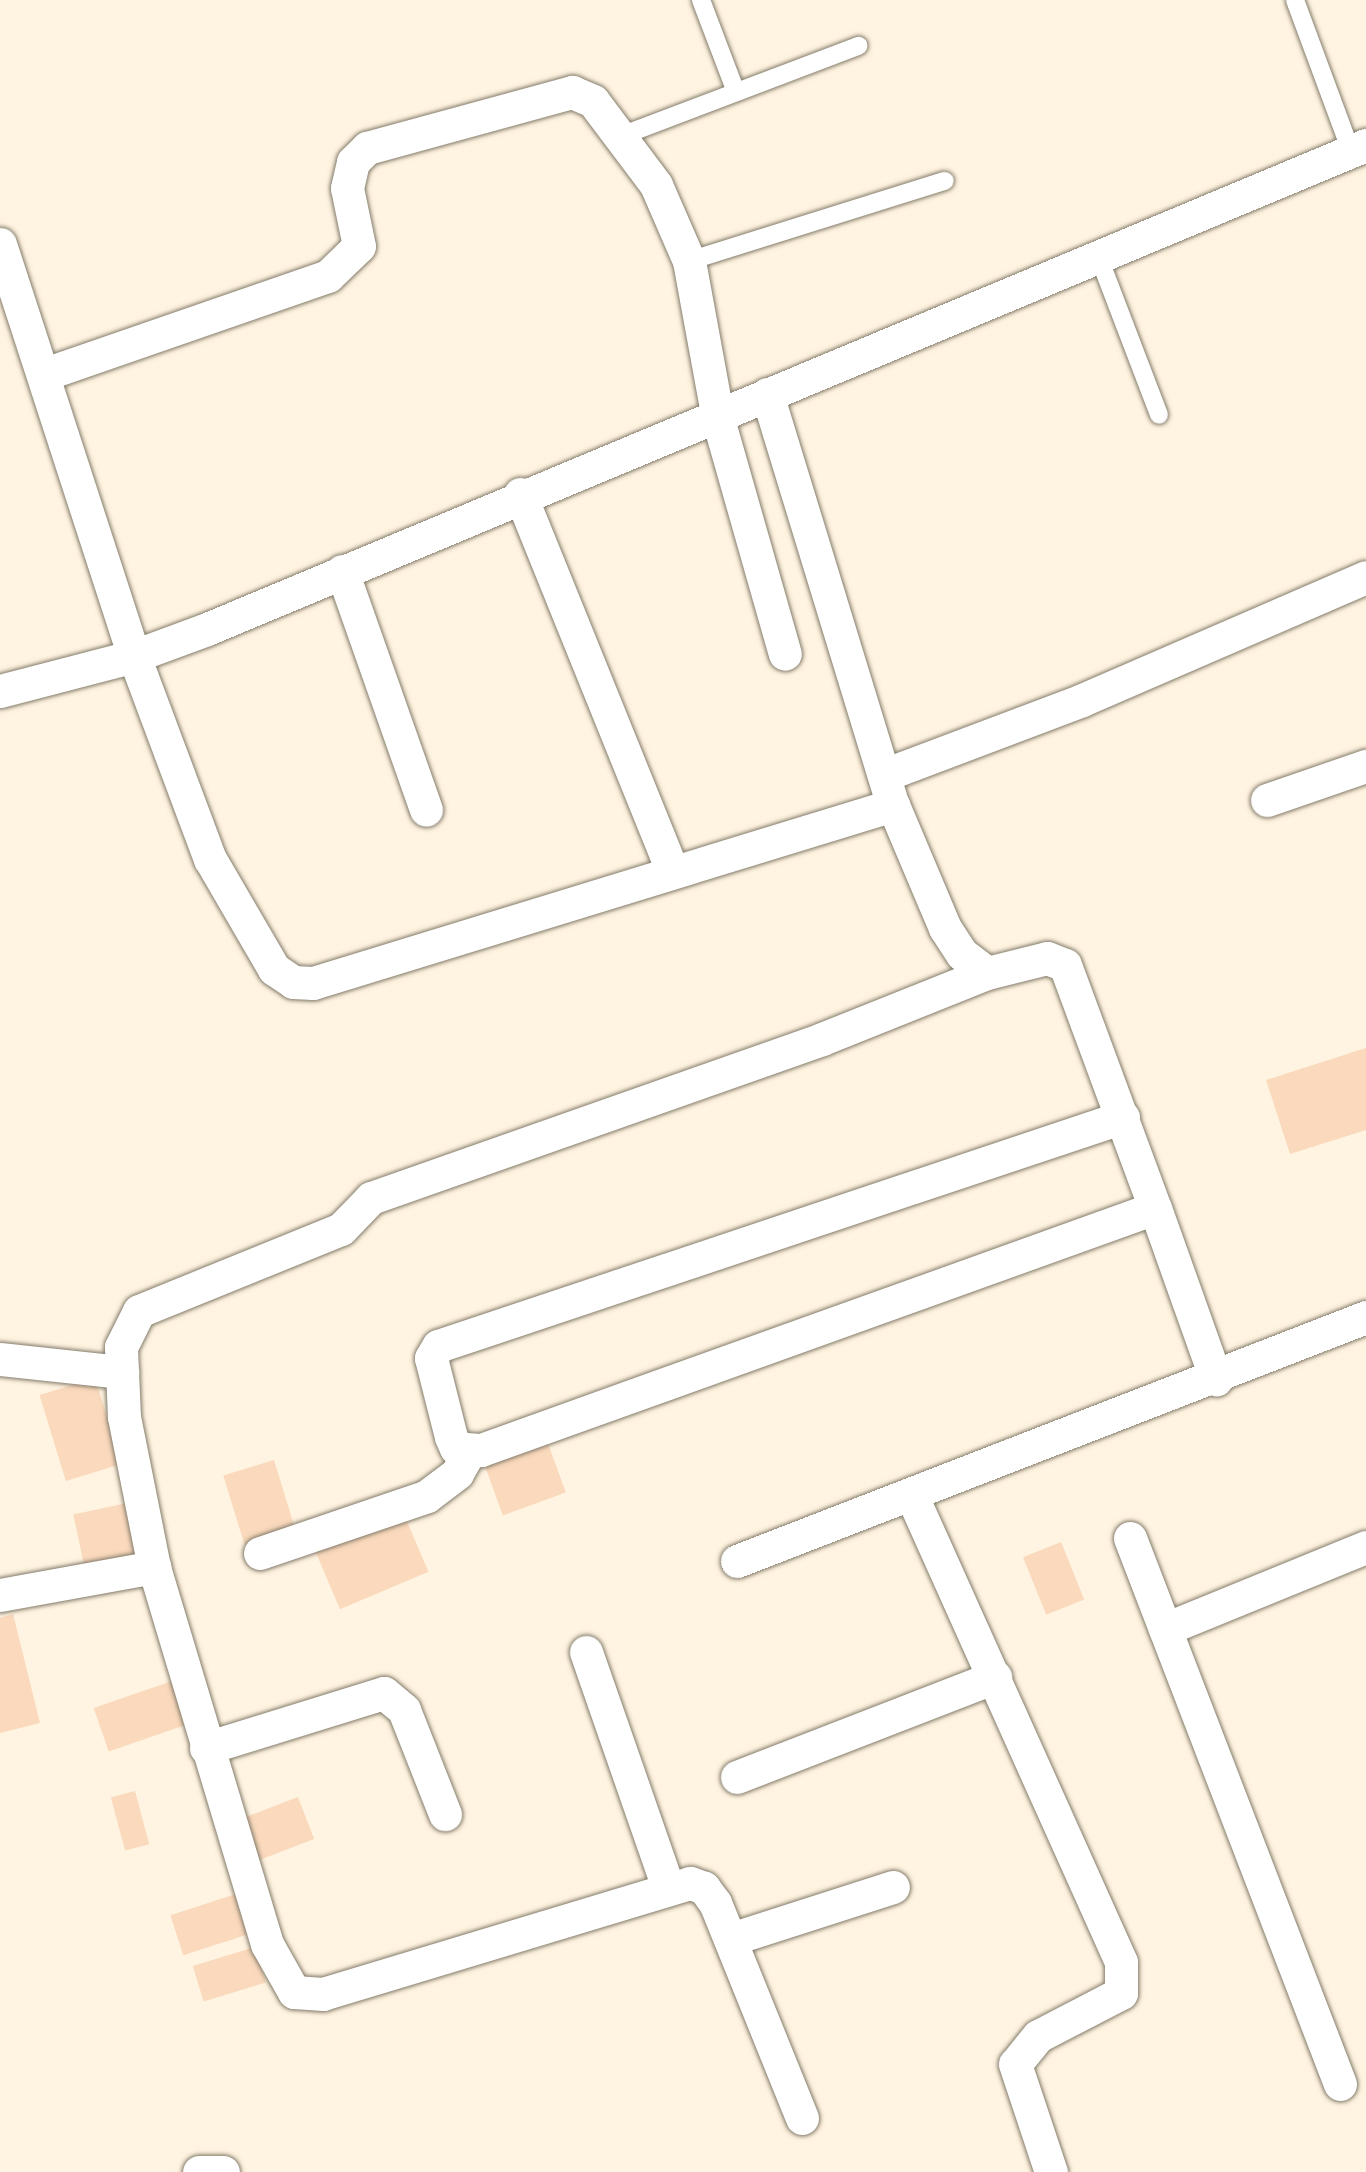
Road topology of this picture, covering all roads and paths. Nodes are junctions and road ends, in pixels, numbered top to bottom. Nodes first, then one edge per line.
1 (701, 0) edge
2 (1295, 0) edge
3 (858, 46) dead end
4 (736, 92) junction
5 (621, 136) junction
6 (1359, 148) edge
7 (945, 181) dead end
8 (1098, 255) junction
9 (2, 259) edge
10 (689, 261) junction
11 (45, 374) junction
12 (767, 394) junction
13 (1159, 415) dead end
14 (718, 419) junction
15 (520, 494) junction
16 (342, 571) junction
17 (1366, 577) edge
18 (785, 654) dead end
19 (134, 656) junction
20 (0, 691) edge
21 (1366, 765) edge
22 (888, 790) junction
23 (1266, 800) dead end
24 (426, 810) dead end
25 (672, 870) junction
26 (987, 973) junction
27 (1123, 1117) junction
28 (1155, 1208) junction
29 (1366, 1317) edge
30 (0, 1359) edge
31 (122, 1372) junction
32 (1216, 1379) junction
33 (469, 1452) junction
34 (911, 1494) junction
35 (1130, 1538) dead end
36 (1366, 1547) edge
37 (260, 1553) dead end
38 (737, 1561) dead end
39 (154, 1567) junction
40 (0, 1595) edge
41 (1165, 1629) junction
42 (586, 1652) dead end
43 (995, 1677) junction
44 (206, 1748) junction
45 (737, 1777) dead end
46 (445, 1814) dead end
47 (668, 1887) junction
48 (893, 1887) dead end
49 (732, 1939) junction
50 (1340, 2084) dead end
51 (802, 2118) dead end
52 (199, 2172) edge
53 (223, 2172) edge
54 (1051, 2172) edge

1 - 4 lane
2 - 6 lane
3 - 4 lane
4 - 5 lane
5 - 10 street
5 - 11 street
6 - 8 street
7 - 10 lane
8 - 12 street
8 - 13 lane
9 - 11 street
10 - 14 street
11 - 19 street
12 - 14 street
12 - 22 street
14 - 15 street
14 - 18 street
15 - 16 street
15 - 25 street
16 - 19 street
16 - 24 street
17 - 22 street
19 - 20 street
19 - 25 street
21 - 23 street
22 - 25 street
22 - 26 street
26 - 27 street
26 - 31 street
27 - 28 street
27 - 33 street
28 - 32 street
28 - 33 street
29 - 32 street
30 - 31 street
31 - 39 street
32 - 34 street
33 - 37 street
34 - 38 street
34 - 43 street
35 - 41 street
36 - 41 street
39 - 40 street
39 - 44 street
41 - 50 street
42 - 47 street
43 - 45 street
43 - 54 street
44 - 46 street
44 - 47 street
47 - 49 street
48 - 49 street
49 - 51 street
52 - 53 street

